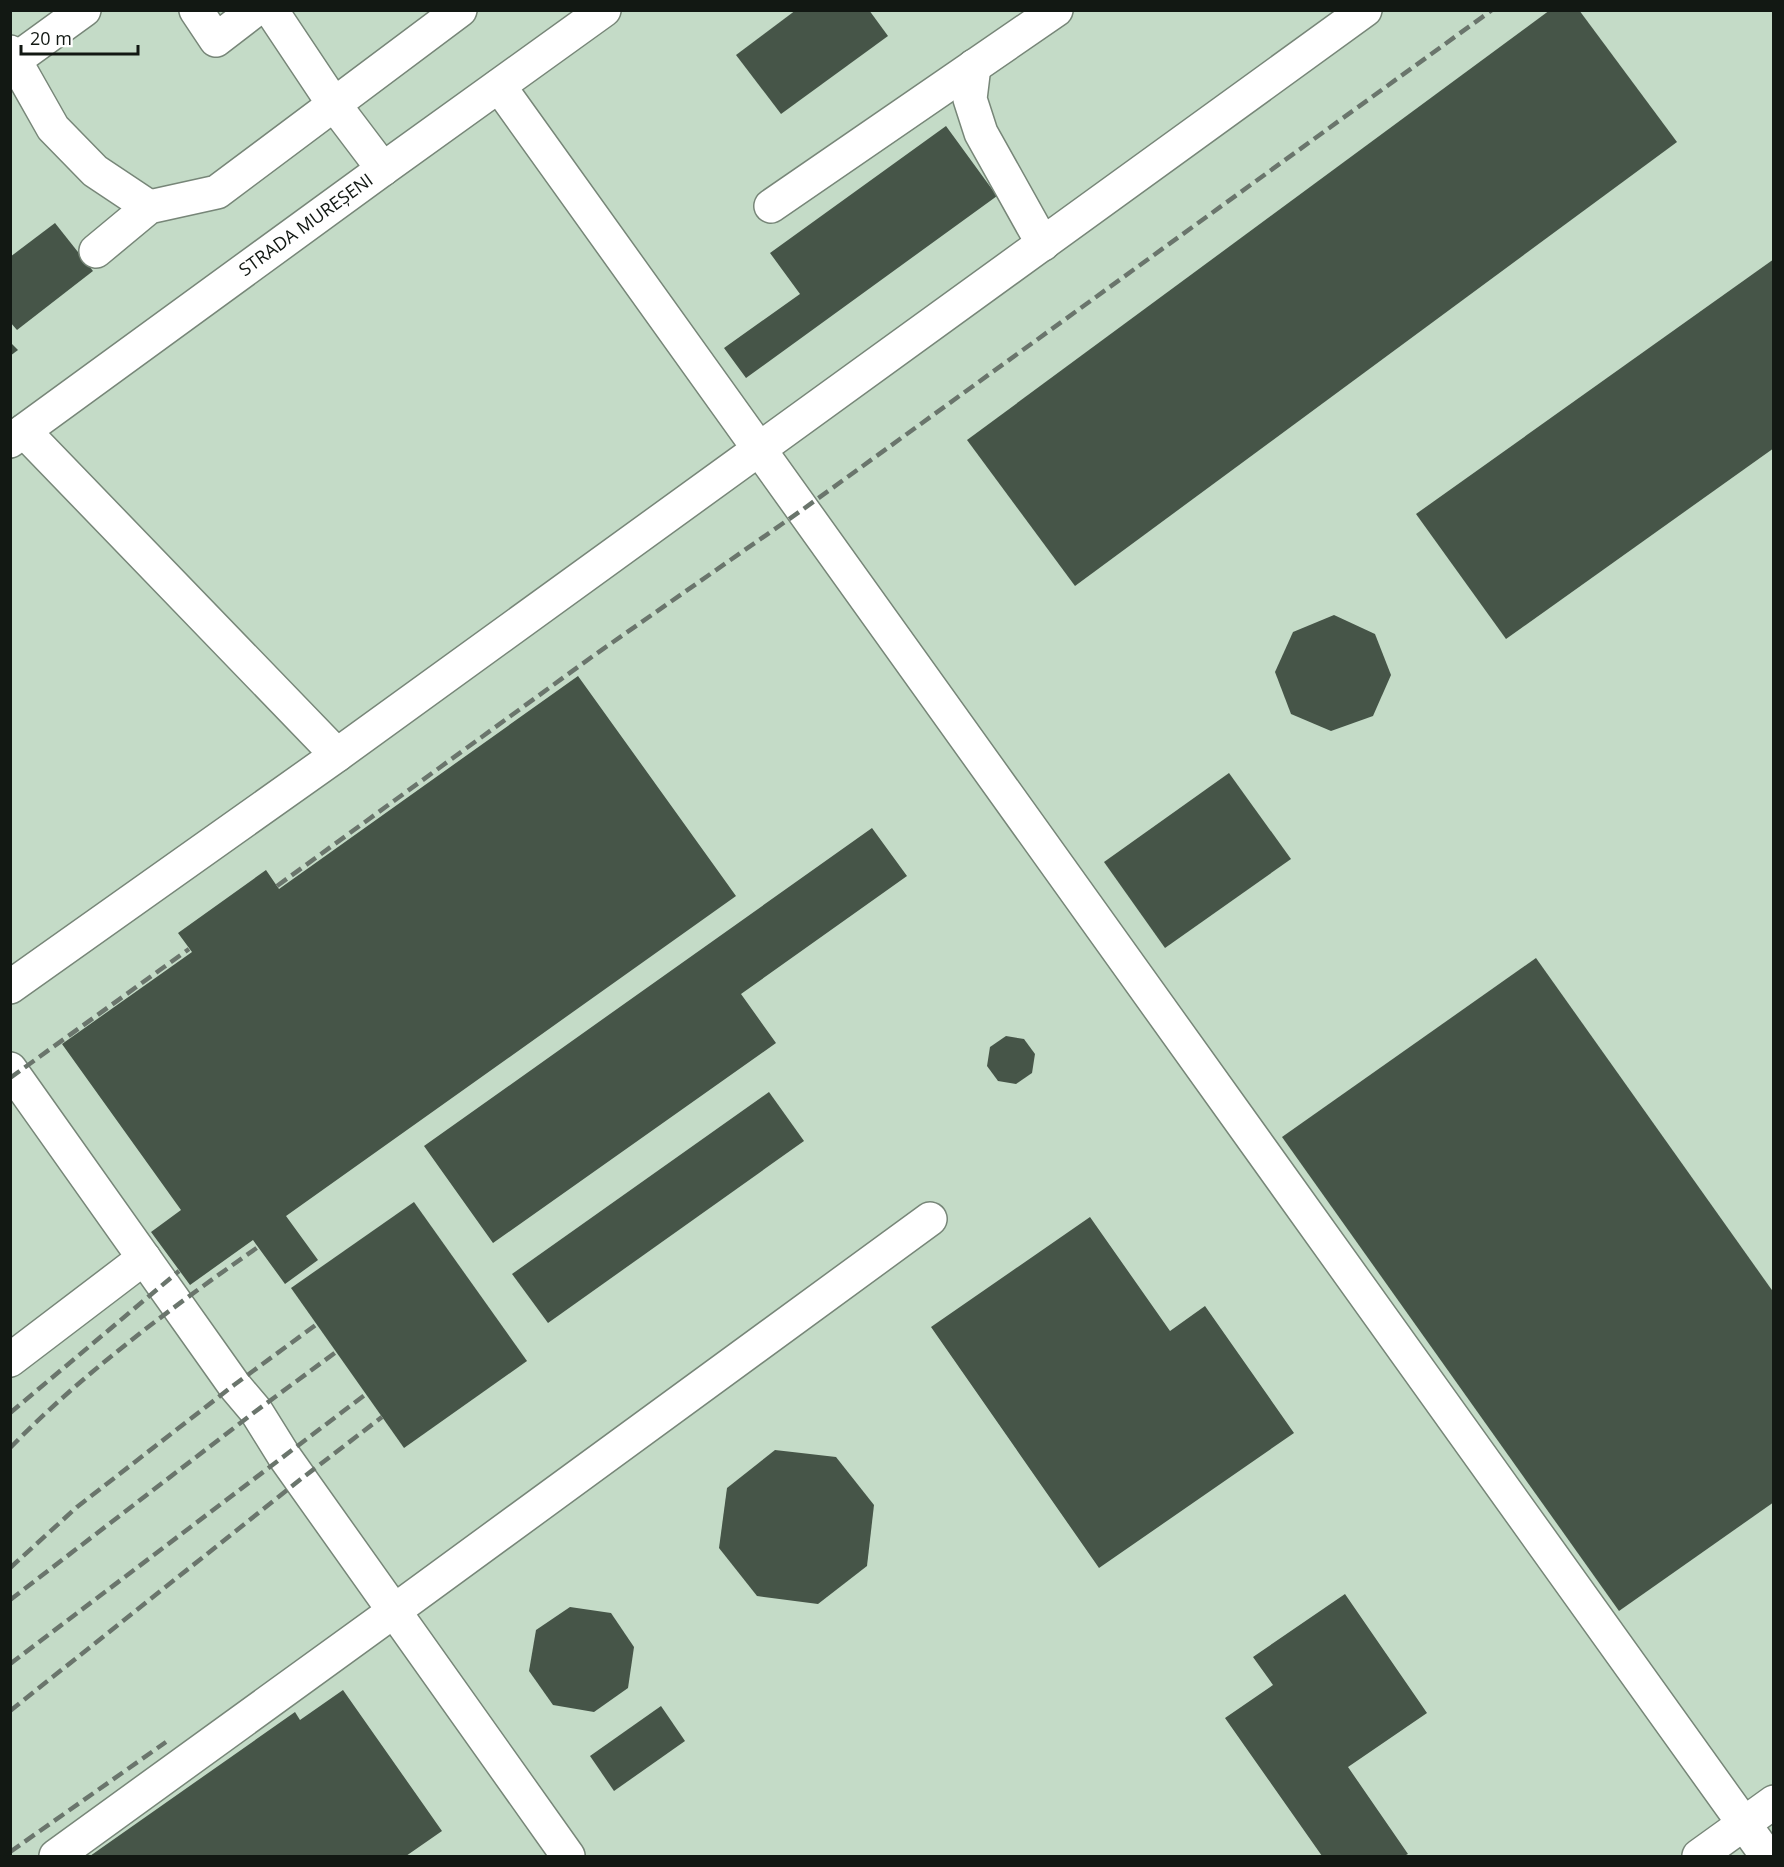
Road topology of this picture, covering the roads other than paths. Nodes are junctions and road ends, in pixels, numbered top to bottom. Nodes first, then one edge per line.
1 (84, 10) edge
2 (196, 10) edge
3 (255, 10) edge
4 (271, 10) edge
5 (460, 10) edge
6 (604, 10) edge
7 (1056, 10) edge
8 (1365, 10) edge
9 (13, 56) edge
10 (974, 66) junction
11 (499, 86) junction
12 (333, 103) junction
13 (383, 169) junction
14 (771, 206) dead end
15 (149, 207) junction
16 (1043, 244) junction
17 (96, 251) dead end
18 (17, 436) edge
19 (759, 450) junction
20 (337, 755) junction
21 (10, 987) edge
22 (10, 1069) edge
23 (930, 1219) dead end
24 (144, 1258) junction
25 (10, 1360) edge
26 (394, 1611) junction
27 (1773, 1803) edge
28 (1744, 1824) junction
29 (565, 1855) edge
30 (56, 1857) edge
31 (1699, 1857) edge
32 (1767, 1857) edge

1 - 9 street
2 - 3 street
4 - 12 street
5 - 12 street
6 - 11 street, STRADA MUREȘENI
7 - 10 street
8 - 16 street
9 - 15 street
10 - 14 street
10 - 16 street
11 - 13 street, STRADA MUREȘENI
11 - 19 street
12 - 13 street
12 - 15 street
13 - 18 street, STRADA MUREȘENI
15 - 17 street
16 - 19 street
18 - 20 street
19 - 20 street
19 - 28 street
20 - 21 street
22 - 24 street
23 - 26 street
24 - 25 street
24 - 26 street
26 - 29 street
26 - 30 street
27 - 28 street
28 - 31 street
28 - 32 street

